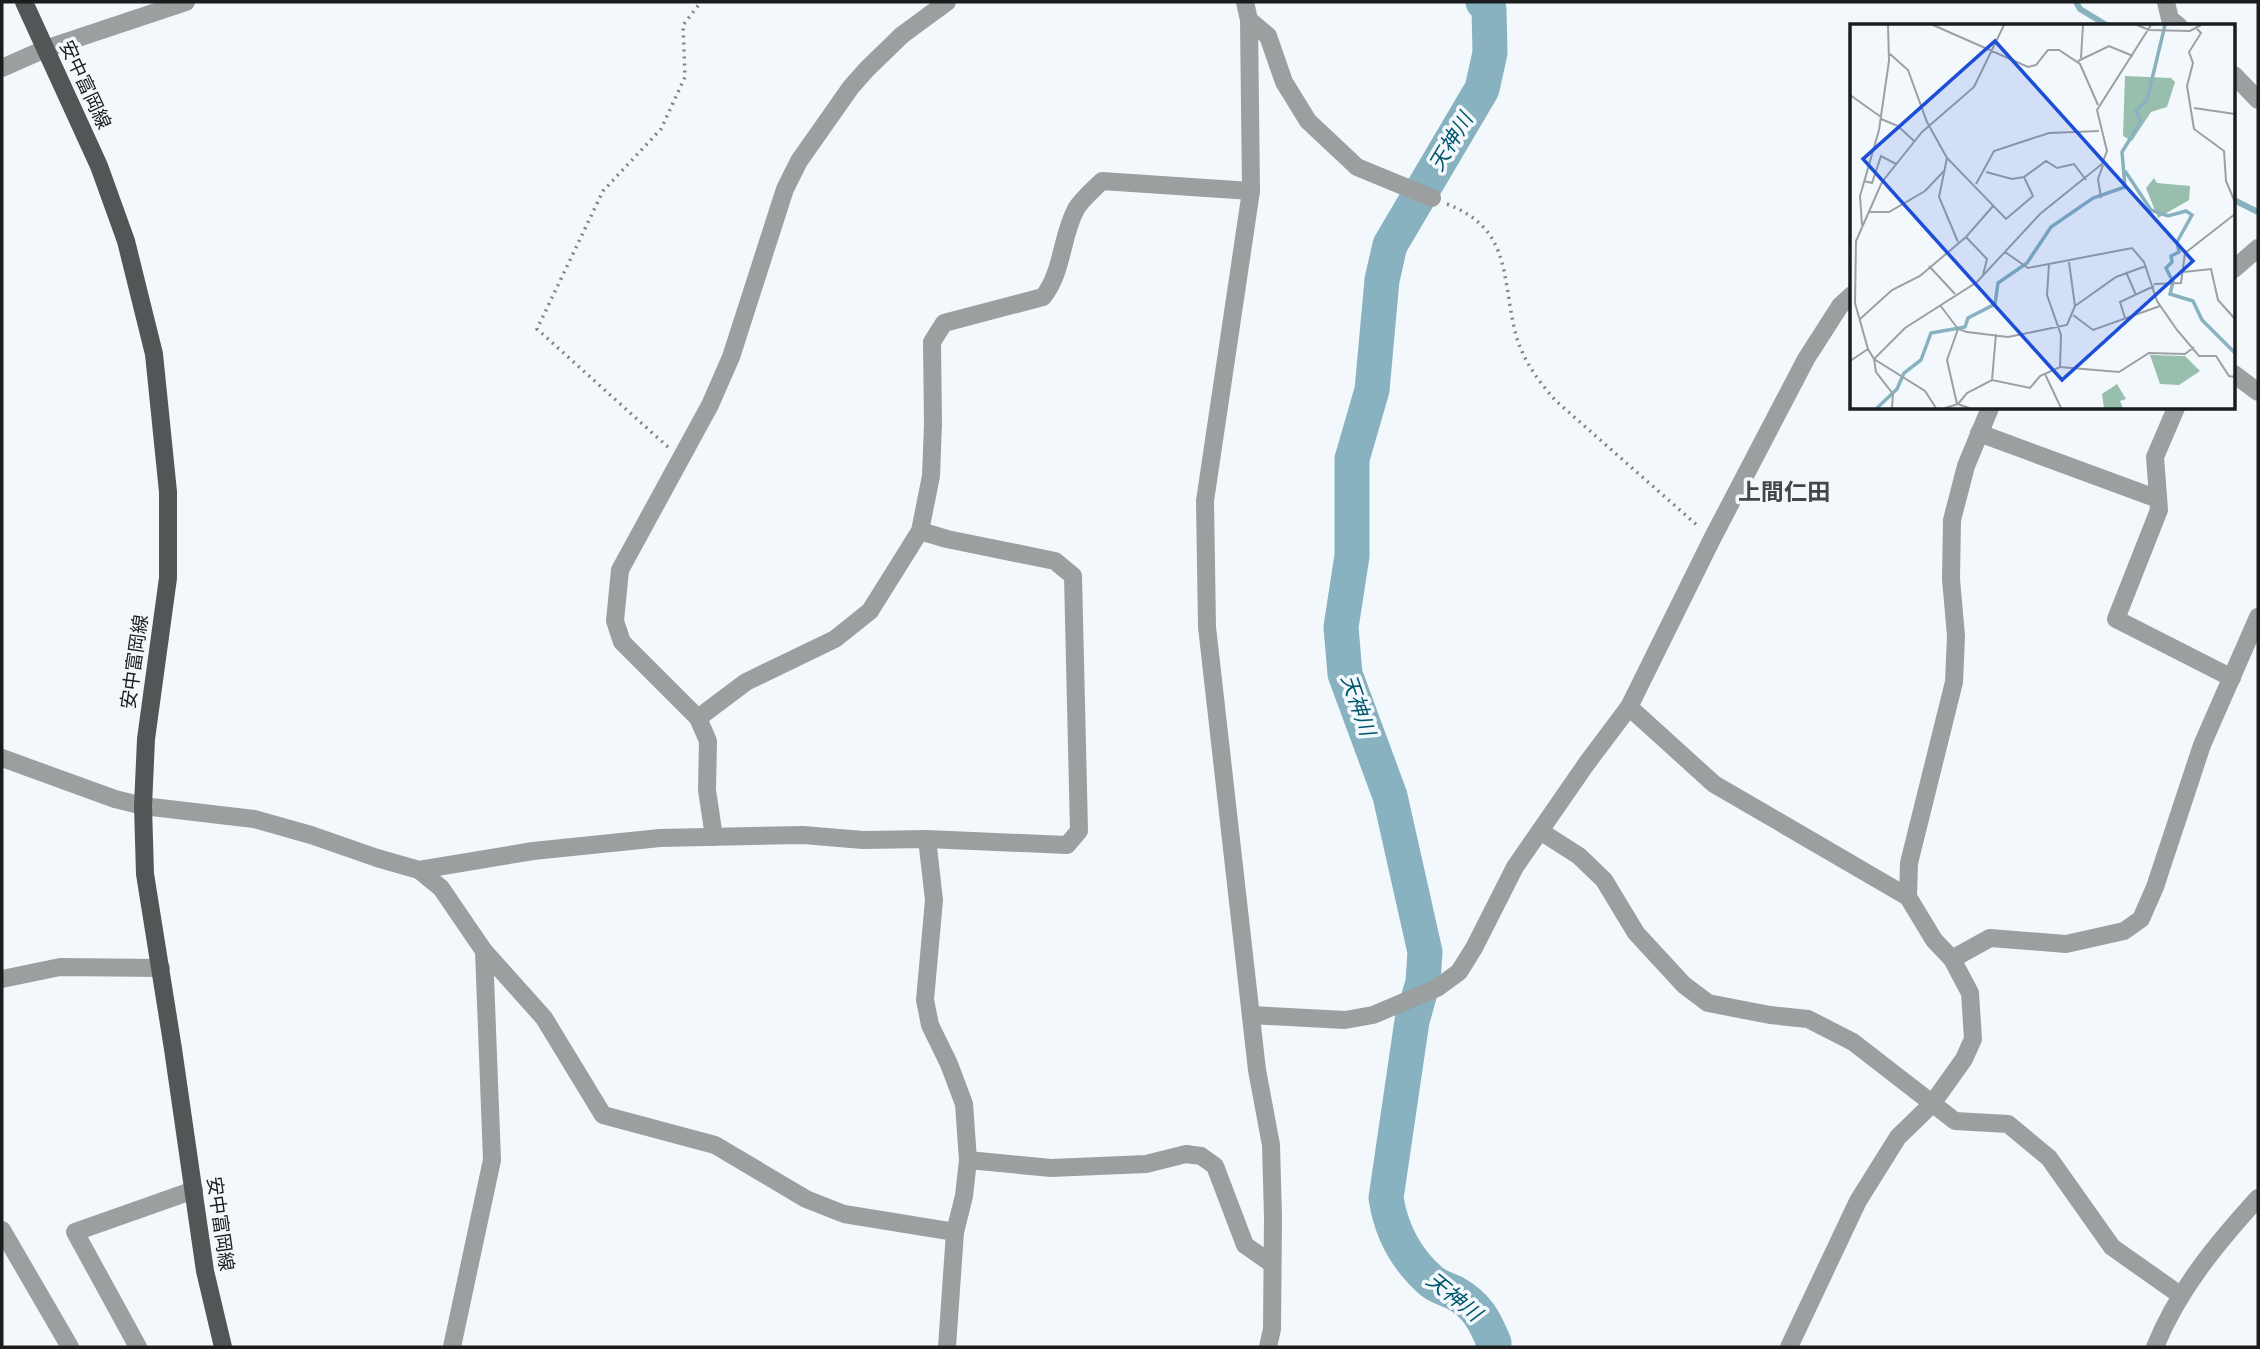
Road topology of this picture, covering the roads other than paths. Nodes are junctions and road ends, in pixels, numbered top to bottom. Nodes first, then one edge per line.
1 (24, 2) edge
2 (186, 2) edge
3 (947, 2) edge
4 (1245, 2) edge
5 (2166, 2) edge
6 (1249, 20) junction
7 (2176, 24) edge
8 (45, 48) junction
9 (2, 68) edge
10 (2236, 77) edge
11 (2258, 100) edge
12 (1251, 191) junction
13 (1432, 198) road end
14 (2258, 248) edge
15 (2236, 267) edge
16 (1850, 297) edge
17 (2236, 376) edge
18 (2258, 392) edge
19 (1989, 410) edge
20 (2175, 410) edge
21 (1979, 433) junction
22 (2158, 499) junction
23 (920, 531) junction
24 (2258, 617) edge
25 (2232, 678) junction
26 (1629, 706) junction
27 (698, 718) junction
28 (2, 758) edge
29 (143, 806) junction
30 (1540, 831) junction
31 (714, 837) junction
32 (927, 839) junction
33 (419, 870) junction
34 (1908, 897) junction
35 (484, 951) junction
36 (1952, 959) junction
37 (161, 968) junction
38 (2, 979) edge
39 (1251, 1016) junction
40 (1932, 1104) junction
41 (968, 1160) junction
42 (194, 1190) junction
43 (2258, 1198) edge
44 (2, 1230) edge
45 (955, 1233) junction
46 (1272, 1264) junction
47 (2180, 1295) junction
48 (70, 1347) edge
49 (138, 1347) edge
50 (223, 1347) edge
51 (452, 1347) edge
52 (947, 1347) edge
53 (1268, 1347) edge
54 (1789, 1347) edge
55 (2155, 1347) edge

1 - 8 main road, 安中富岡線
2 - 8 street
3 - 27 street
4 - 6 street
5 - 7 street
6 - 12 street
6 - 13 street
8 - 9 street
8 - 29 main road, 安中富岡線
10 - 11 street
12 - 23 street
12 - 39 street
14 - 15 street
16 - 26 street
17 - 18 street
19 - 21 street
20 - 22 street
21 - 22 street
21 - 34 street
22 - 25 street
23 - 27 street
23 - 32 street
24 - 25 street
25 - 36 street
26 - 30 street
26 - 34 street
27 - 31 street
28 - 29 street
29 - 33 street
29 - 37 main road, 安中富岡線
30 - 39 street
30 - 40 street
31 - 32 street
31 - 33 street
32 - 41 street
33 - 35 street
34 - 36 street
35 - 45 street
35 - 51 street
36 - 40 street
37 - 38 street
37 - 42 main road, 安中富岡線
39 - 46 street
40 - 47 street
40 - 54 street
41 - 45 street
41 - 46 street
42 - 49 street
42 - 50 main road, 安中富岡線
43 - 47 street
44 - 48 street
45 - 52 street
46 - 53 street
47 - 55 street

